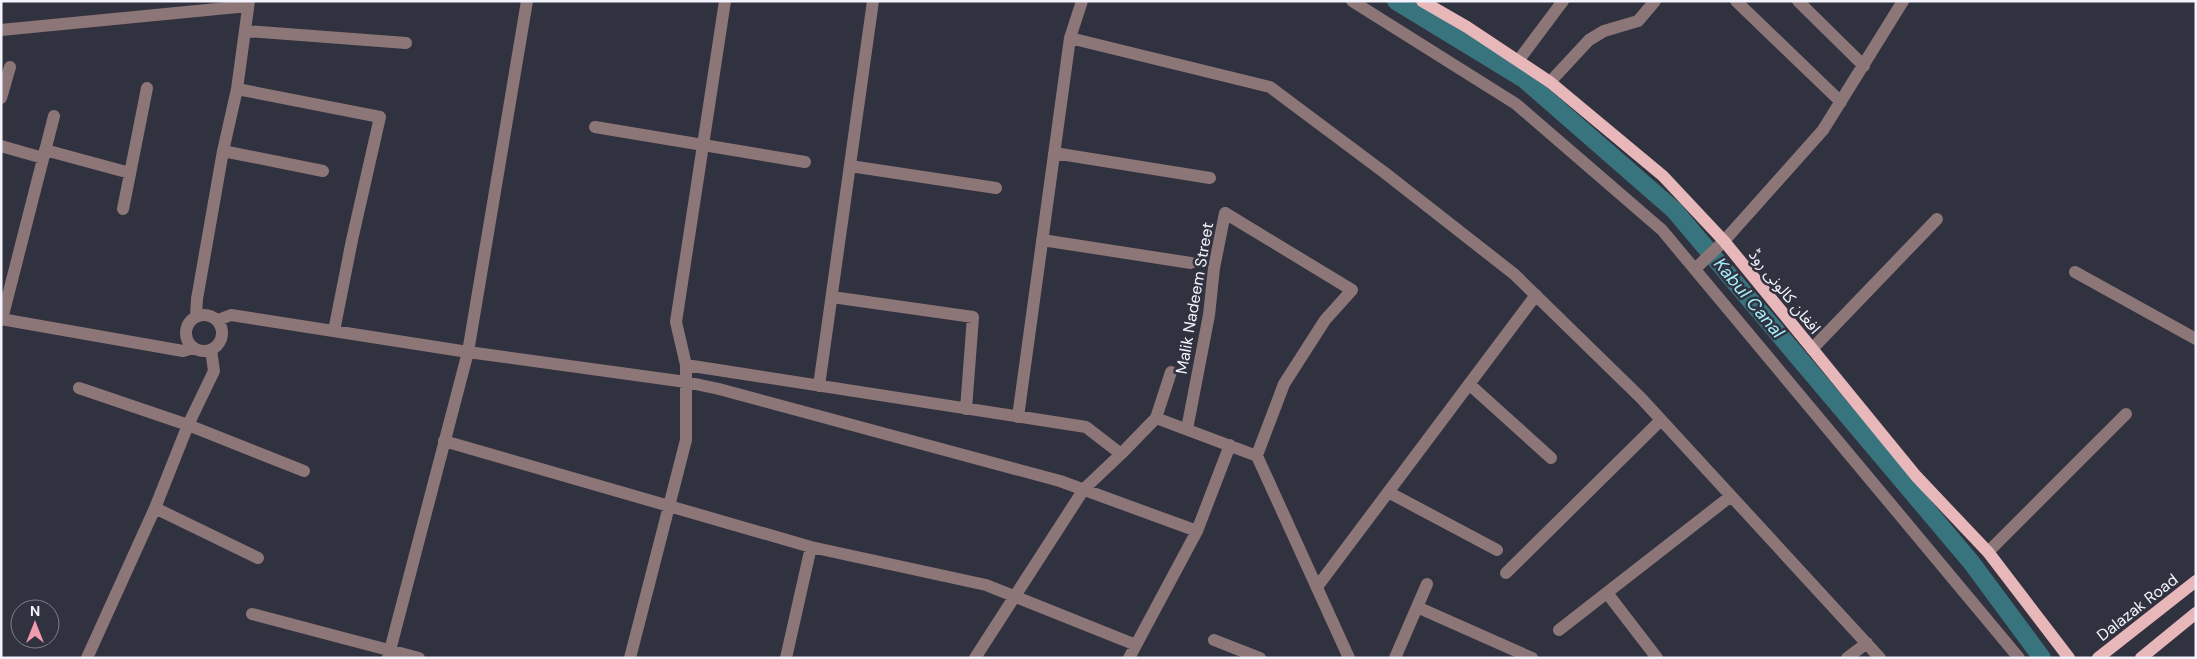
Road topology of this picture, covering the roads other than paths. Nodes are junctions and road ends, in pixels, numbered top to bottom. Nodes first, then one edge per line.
1 (527, 1) edge
2 (725, 1) edge
3 (873, 1) edge
4 (1082, 1) edge
5 (1352, 1) edge
6 (1422, 1) edge
7 (1563, 1) edge
8 (1655, 1) edge
9 (1736, 1) edge
10 (1798, 1) edge
11 (1903, 1) edge
12 (249, 4) edge
13 (1, 30) edge
14 (246, 30) junction
15 (1070, 38) junction
16 (406, 43) dead end
17 (1518, 61) junction
18 (1864, 66) junction
19 (10, 68) dead end
20 (1550, 82) junction
21 (147, 88) dead end
22 (238, 89) junction
23 (1, 98) edge
24 (1842, 102) junction
25 (54, 116) dead end
26 (595, 127) dead end
27 (703, 145) junction
28 (1, 146) edge
29 (223, 151) junction
30 (1054, 153) junction
31 (44, 154) junction
32 (805, 162) dead end
33 (850, 166) junction
34 (323, 171) dead end
35 (130, 173) junction
36 (1210, 178) dead end
37 (996, 188) dead end
38 (123, 209) dead end
39 (1937, 219) dead end
40 (1042, 240) junction
41 (1724, 241) junction
42 (1191, 263) dead end
43 (1695, 269) junction
44 (2075, 272) dead end
45 (1536, 295) junction
46 (832, 297) junction
47 (196, 316) junction
48 (2, 319) edge
49 (218, 320) junction
50 (334, 331) junction
51 (2196, 339) edge
52 (193, 348) junction
53 (1812, 349) junction
54 (211, 350) junction
55 (468, 352) junction
56 (686, 365) junction
57 (1171, 372) dead end
58 (686, 382) junction
59 (1469, 384) junction
60 (819, 386) junction
61 (79, 388) dead end
62 (966, 409) junction
63 (2126, 414) dead end
64 (1018, 417) junction
65 (1156, 418) junction
66 (1661, 420) junction
67 (188, 425) junction
68 (1187, 429) junction
69 (444, 441) junction
70 (1230, 445) junction
71 (1121, 454) junction
72 (1256, 455) junction
73 (1552, 458) dead end
74 (304, 471) dead end
75 (1084, 489) junction
76 (1388, 492) junction
77 (1731, 496) junction
78 (669, 506) junction
79 (155, 508) junction
80 (1197, 532) junction
81 (811, 547) junction
82 (1497, 550) dead end
83 (1988, 552) junction
84 (258, 558) dead end
85 (1506, 573) dead end
86 (2196, 581) edge
87 (1427, 584) dead end
88 (1317, 587) junction
89 (1607, 593) junction
90 (1015, 596) junction
91 (1417, 607) junction
92 (2196, 613) edge
93 (252, 614) dead end
94 (1559, 630) dead end
95 (1214, 640) dead end
96 (1867, 644) junction
97 (1136, 646) junction
98 (389, 654) edge
99 (87, 658) edge
100 (419, 658) edge
101 (630, 658) edge
102 (786, 658) edge
103 (975, 658) edge
104 (1129, 658) edge
105 (1260, 658) edge
106 (1349, 658) edge
107 (1395, 658) edge
108 (1532, 658) edge
109 (1657, 658) edge
110 (1847, 658) edge
111 (1880, 658) edge
112 (2019, 658) edge
113 (2069, 658) edge
114 (2098, 658) edge
115 (2141, 658) edge

1 - 55 street
2 - 27 street
3 - 33 street
4 - 15 street
5 - 43 street
6 - 17 main road, افغان کالونی روڈ
7 - 17 street
8 - 20 street
9 - 24 street
10 - 18 street
11 - 18 street
12 - 13 street
12 - 14 street
14 - 16 street
14 - 22 street
15 - 30 street
15 - 45 street
17 - 20 main road, افغان کالونی روڈ
18 - 24 street
19 - 23 street
20 - 41 main road, افغان کالونی روڈ
21 - 35 street
22 - 29 street
22 - 50 street
24 - 41 street
25 - 31 street
26 - 27 street
27 - 32 street
27 - 56 street
28 - 31 street
29 - 34 street
29 - 47 street
30 - 36 street
30 - 40 street
31 - 35 street
31 - 48 street
33 - 37 street
33 - 46 street
35 - 38 street
39 - 53 street
40 - 42 street
40 - 64 street
41 - 43 street
41 - 53 main road, افغان کالونی روڈ
43 - 112 street
44 - 51 street
45 - 59 street
45 - 66 street
46 - 60 street
46 - 62 street
47 - 49 street
47 - 52 street
48 - 52 street
49 - 50 street
49 - 54 street
50 - 55 street
52 - 54 street
53 - 83 main road, افغان کالونی روڈ
54 - 67 street
55 - 58 street
55 - 69 street
56 - 58 street
56 - 60 street
57 - 65 street
58 - 75 street
58 - 78 street
59 - 73 street
59 - 76 street
60 - 62 street
61 - 67 street
62 - 64 street
63 - 83 street
64 - 71 street
65 - 68 street
65 - 71 street
66 - 77 street
66 - 85 street
67 - 74 street
67 - 79 street
68 - 70 street
68 - 72 street, Malik Nadeem Street
69 - 78 street
69 - 98 street
70 - 72 street
70 - 80 street
71 - 75 street
72 - 88 street
75 - 80 street
75 - 90 street
76 - 82 street
76 - 88 street
77 - 89 street
77 - 96 street
78 - 81 street
78 - 101 street
79 - 84 street
79 - 99 street
80 - 97 street
81 - 90 street
81 - 102 street
83 - 113 main road, افغان کالونی روڈ
86 - 114 main road, Dalazak Road
87 - 91 street
88 - 106 street
89 - 94 street
89 - 109 street
90 - 97 street
90 - 103 street
91 - 107 street
91 - 108 street
92 - 115 main road
93 - 98 street
95 - 105 street
96 - 110 street
96 - 111 street
97 - 104 street
98 - 100 street

